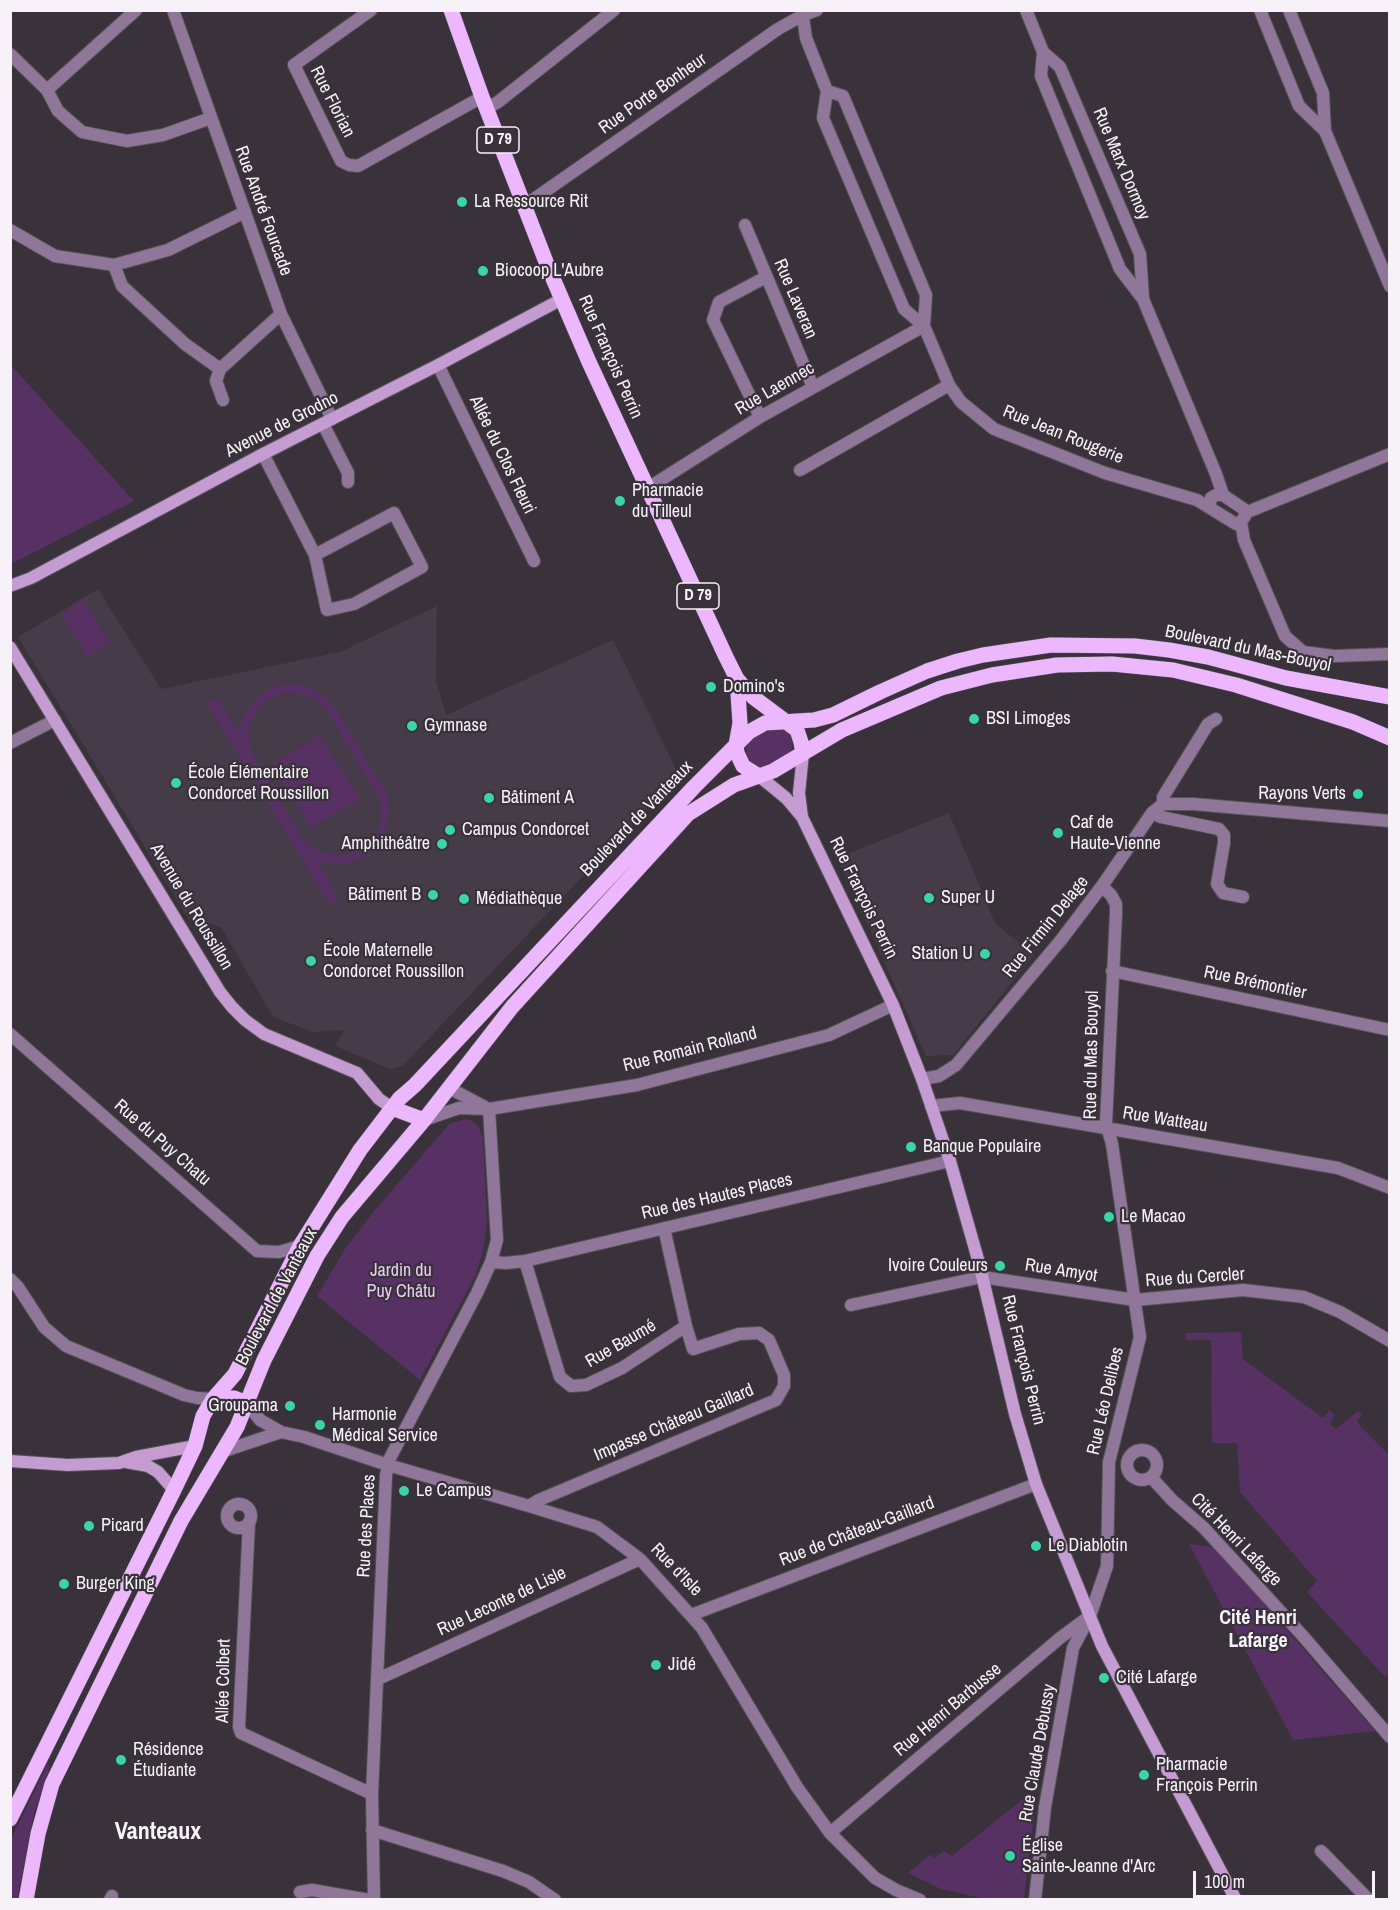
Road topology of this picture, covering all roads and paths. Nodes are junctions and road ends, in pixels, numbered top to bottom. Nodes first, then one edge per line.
1 (173, 10) edge
2 (371, 10) edge
3 (452, 10) edge
4 (614, 10) edge
5 (817, 10) edge
6 (1026, 10) edge
7 (1260, 10) edge
8 (1289, 10) edge
9 (134, 11) edge
10 (802, 13) edge
11 (1043, 52) junction
12 (10, 54) edge
13 (47, 90) junction
14 (827, 91) junction
15 (484, 103) junction
16 (211, 118) junction
17 (1325, 131) junction
18 (524, 206) junction
19 (245, 212) junction
20 (745, 225) dead end
21 (10, 230) edge
22 (114, 265) junction
23 (766, 276) junction
24 (1389, 286) edge
25 (562, 299) junction
26 (1143, 299) junction
27 (281, 314) junction
28 (924, 326) junction
29 (438, 365) junction
30 (220, 369) junction
31 (949, 385) junction
32 (813, 387) junction
33 (223, 400) dead end
34 (760, 417) junction
35 (328, 421) junction
36 (263, 454) junction
37 (1389, 454) edge
38 (800, 470) dead end
39 (348, 482) dead end
40 (648, 488) junction
41 (1223, 495) junction
42 (1209, 506) junction
43 (1241, 520) junction
44 (315, 555) junction
45 (534, 561) dead end
46 (14, 585) edge
47 (10, 647) edge
48 (1389, 654) edge
49 (737, 679) junction
50 (1389, 698) edge
51 (1216, 719) dead end
52 (55, 720) junction
53 (786, 721) junction
54 (1389, 738) edge
55 (10, 743) edge
56 (736, 745) junction
57 (802, 754) junction
58 (759, 776) junction
59 (1163, 804) junction
60 (1152, 813) junction
61 (802, 817) junction
62 (1389, 821) edge
63 (1102, 886) junction
64 (1243, 897) dead end
65 (1112, 971) junction
66 (893, 1005) junction
67 (1389, 1030) edge
68 (10, 1034) edge
69 (922, 1079) junction
70 (415, 1086) junction
71 (449, 1088) junction
72 (931, 1106) junction
73 (392, 1108) junction
74 (489, 1109) junction
75 (424, 1120) junction
76 (1108, 1130) junction
77 (950, 1161) junction
78 (1389, 1188) edge
79 (664, 1228) junction
80 (300, 1246) junction
81 (525, 1261) junction
82 (491, 1262) junction
83 (982, 1277) junction
84 (10, 1279) edge
85 (1135, 1300) junction
86 (850, 1305) dead end
87 (686, 1326) junction
88 (1389, 1341) edge
89 (213, 1399) junction
90 (240, 1401) junction
91 (281, 1432) junction
92 (195, 1446) junction
93 (218, 1450) junction
94 (10, 1461) edge
95 (126, 1462) junction
96 (1110, 1462) junction
97 (1127, 1463) junction
98 (388, 1465) junction
99 (1150, 1477) junction
100 (1036, 1484) junction
101 (174, 1490) junction
102 (529, 1506) junction
103 (249, 1522) dead end
104 (640, 1559) junction
105 (692, 1615) junction
106 (1090, 1616) junction
107 (378, 1679) junction
108 (1389, 1737) edge
109 (372, 1794) junction
110 (10, 1819) edge
111 (372, 1830) junction
112 (830, 1833) junction
113 (1321, 1851) dead end
114 (300, 1892) dead end
115 (26, 1899) edge
116 (369, 1899) edge
117 (374, 1899) edge
118 (555, 1899) edge
119 (920, 1899) edge
120 (1035, 1899) edge
121 (1236, 1899) edge
122 (1369, 1899) edge

1 - 16 street, Rue André Fourcade
2 - 15 street, Rue Florian
3 - 15 main road, Rue François Perrin / D 79
4 - 15 street
5 - 10 street, Rue Porte Bonheur
6 - 11 street, Rue Marx Dormoy
7 - 17 street
8 - 17 street
9 - 13 street
10 - 14 street, Rue Jean Rougerie
10 - 18 street, Rue Porte Bonheur
11 - 26 street, Rue Marx Dormoy
11 - 26 street, Rue Marx Dormoy
12 - 13 street
13 - 16 street
14 - 28 street, Rue Jean Rougerie
14 - 28 street, Rue Jean Rougerie
15 - 18 main road, Rue François Perrin / D 79
16 - 19 street, Rue André Fourcade
17 - 24 street
18 - 25 main road, Rue François Perrin / D 79
19 - 22 street
19 - 27 street, Rue André Fourcade
20 - 23 street, Rue Laveran
21 - 22 street
22 - 30 street
23 - 32 street, Rue Laveran
23 - 34 street
25 - 29 main road, Avenue de Grodno
25 - 40 main road, Rue François Perrin / D 79
26 - 41 street, Rue Marx Dormoy
27 - 30 street
27 - 35 street, Rue André Fourcade
28 - 31 street, Rue Jean Rougerie
28 - 32 street, Rue Laennec
29 - 35 main road, Avenue de Grodno
29 - 45 street, Allée du Clos Fleuri
30 - 33 street
31 - 38 street
31 - 42 street, Rue Jean Rougerie
32 - 34 street, Rue Laennec
34 - 40 street, Rue Laennec
35 - 36 main road, Avenue de Grodno
35 - 39 street, Rue André Fourcade
36 - 44 street
36 - 46 main road, Avenue de Grodno
37 - 43 street
40 - 49 main road, Rue François Perrin / D 79
41 - 42 street
41 - 43 street
42 - 43 street, Rue Jean Rougerie
43 - 48 street
44 - 44 street
47 - 52 main road, Avenue du Roussillon
49 - 53 main road, Rue François Perrin
49 - 56 main road, Rue François Perrin
50 - 53 main road, Boulevard du Mas-Bouyol
51 - 59 street, Rue Firmin Delage
52 - 55 street
52 - 73 main road, Avenue du Roussillon
53 - 56 main road, Boulevard de Vanteaux
53 - 57 main road, Rue François Perrin
54 - 57 main road, Boulevard du Mas-Bouyol
56 - 58 main road, Rue François Perrin
56 - 70 main road, Boulevard de Vanteaux
57 - 58 main road, Boulevard de Vanteaux
57 - 61 main road, Rue François Perrin
58 - 61 main road, Rue François Perrin
58 - 71 main road, Boulevard de Vanteaux
59 - 60 street, Rue Firmin Delage
59 - 62 street
60 - 63 street, Rue Firmin Delage
60 - 64 street
61 - 66 main road, Rue François Perrin
63 - 65 street, Rue du Mas Bouyol
63 - 69 street, Rue Firmin Delage
65 - 67 street, Rue Brémontier
65 - 76 street, Rue du Mas Bouyol
66 - 69 main road, Rue François Perrin
66 - 74 street, Rue Romain Rolland
68 - 80 street, Rue du Puy Chatu
69 - 72 main road, Rue François Perrin
70 - 71 main road
70 - 73 main road, Boulevard de Vanteaux
71 - 74 street
71 - 75 main road, Boulevard de Vanteaux
72 - 76 street, Rue Watteau
72 - 77 main road, Rue François Perrin
73 - 75 main road, Avenue du Roussillon
73 - 80 main road, Boulevard de Vanteaux
74 - 75 street, Rue Romain Rolland
74 - 82 street, Rue des Places
75 - 90 main road, Boulevard de Vanteaux
76 - 78 street, Rue Watteau
76 - 85 street, Rue du Mas Bouyol
77 - 79 street, Rue des Hautes Places
77 - 83 main road, Rue François Perrin
79 - 81 street, Rue des Hautes Places
79 - 87 street
80 - 89 main road, Boulevard de Vanteaux
81 - 82 street, Rue des Hautes Places
81 - 87 street, Rue Baumé
82 - 98 street, Rue des Places
83 - 85 street, Rue Amyot
83 - 86 street
83 - 100 main road, Rue François Perrin
84 - 89 street
85 - 88 street, Rue du Cercler
85 - 96 street, Rue Léo Delibes
87 - 102 street, Impasse Château Gaillard
89 - 90 main road
89 - 92 main road, Boulevard de Vanteaux
90 - 91 street, Rue d'Isle
90 - 93 main road, Boulevard de Vanteaux
91 - 93 street
91 - 98 street, Rue d'Isle
92 - 93 main road
92 - 95 main road
92 - 101 main road, Boulevard de Vanteaux
93 - 115 main road, Boulevard de Vanteaux
94 - 95 main road
95 - 101 main road
96 - 97 street
96 - 106 street, Rue Léo Delibes
97 - 99 street
97 - 99 street
98 - 102 street, Rue d'Isle
98 - 107 street, Rue des Places
99 - 108 street, Cité Henri Lafarge
100 - 105 street, Rue de Château-Gaillard
100 - 106 main road, Rue François Perrin
101 - 110 main road, Boulevard de Vanteaux
102 - 104 street, Rue d'Isle
103 - 109 street, Allée Colbert
104 - 105 street, Rue d'Isle
104 - 107 street, Rue Leconte de Lisle
105 - 112 street, Rue d'Isle
106 - 112 street, Rue Henri Barbusse
106 - 120 street, Rue Claude Debussy
106 - 121 main road, Rue François Perrin
107 - 109 street, Rue des Places
109 - 111 street, Rue des Places
111 - 117 street, Rue des Places
111 - 118 street
112 - 119 street, Rue d'Isle
113 - 122 street
114 - 116 street

